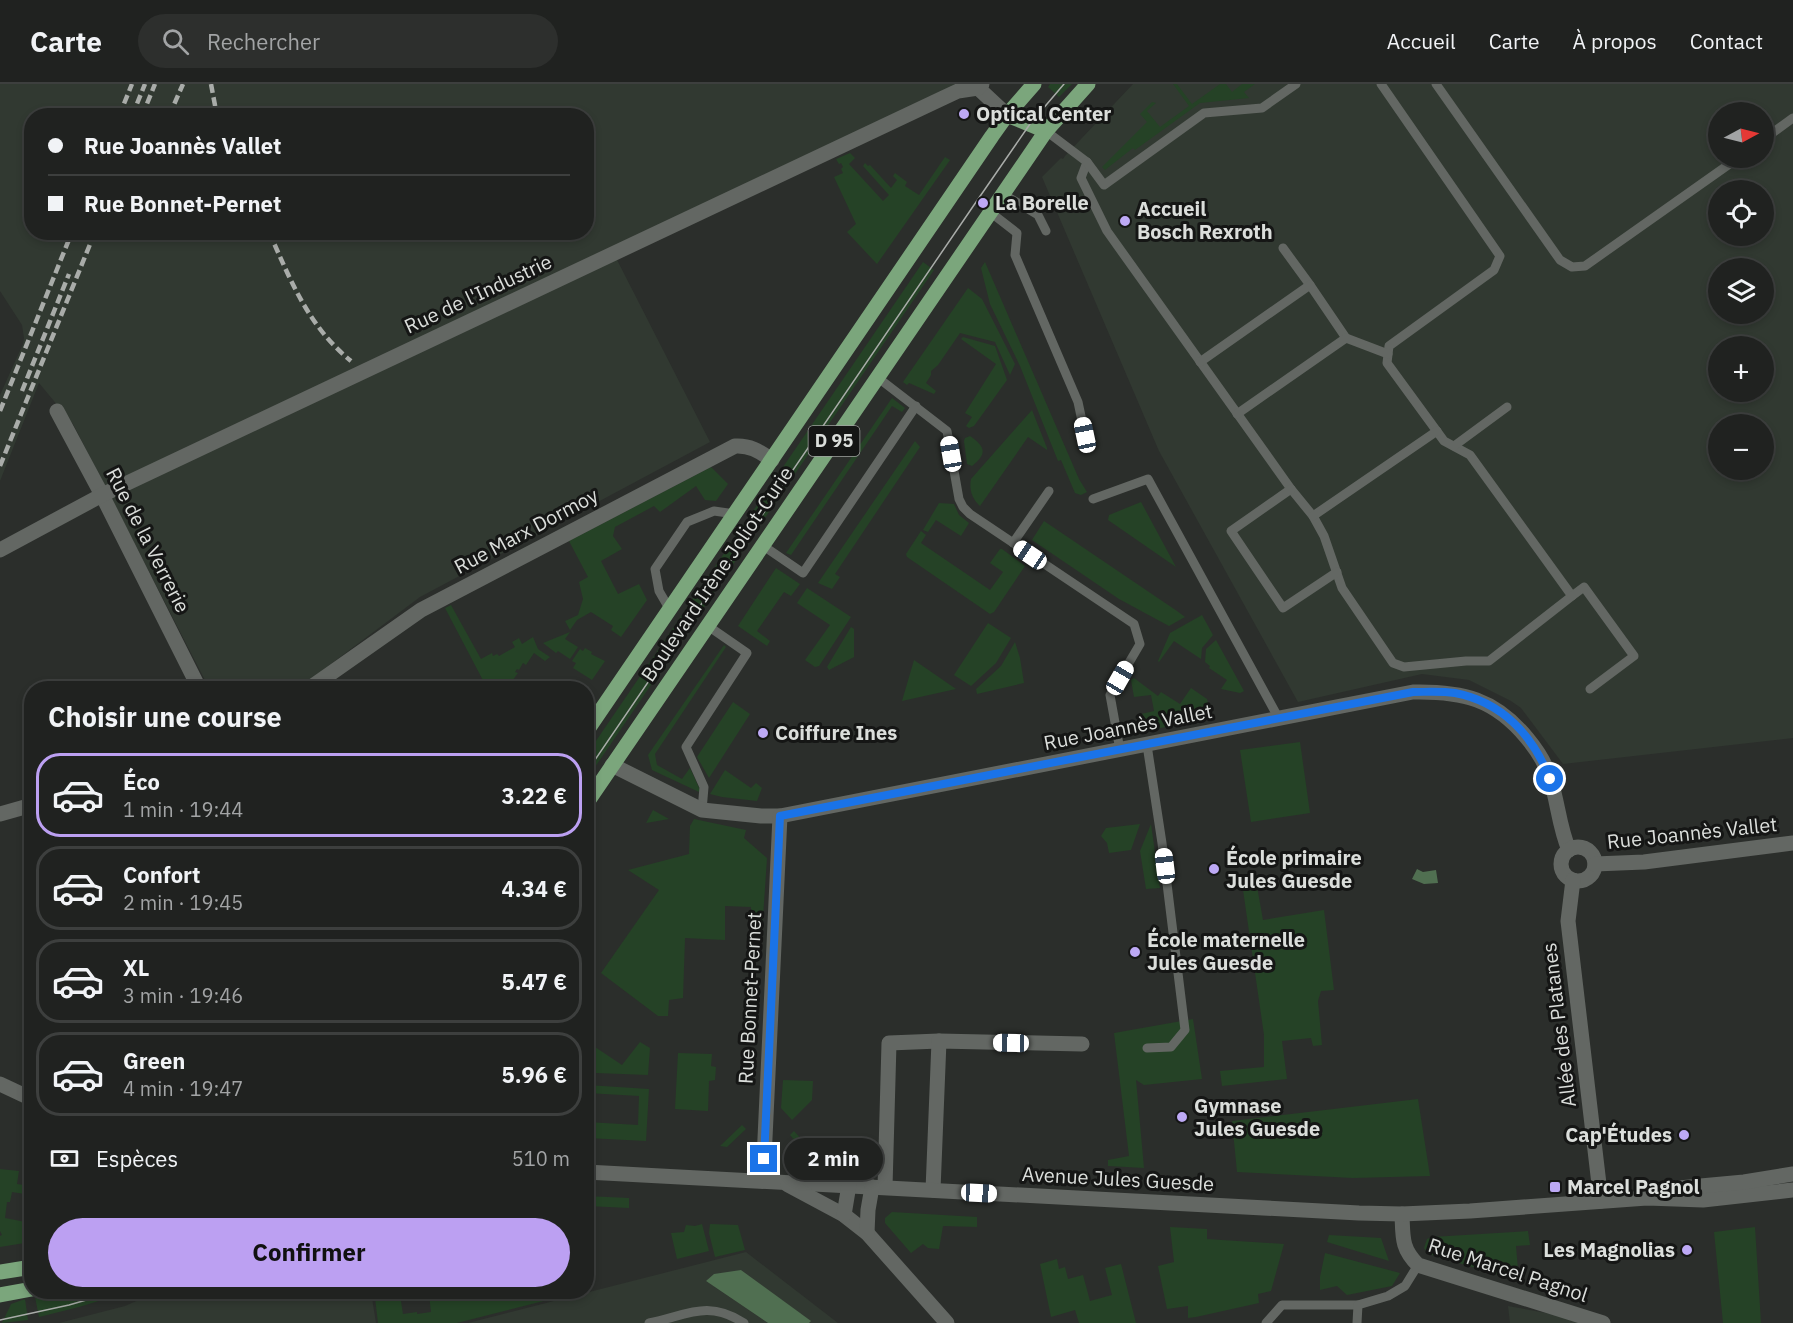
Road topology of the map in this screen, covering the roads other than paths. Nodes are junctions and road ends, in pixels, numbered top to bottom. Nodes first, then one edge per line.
1 (1034, 84) edge
2 (1088, 84) edge
3 (1296, 84) edge
4 (1381, 84) edge
5 (1436, 84) edge
6 (980, 86) edge
7 (1007, 115) junction
8 (1793, 118) edge
9 (1046, 131) junction
10 (1774, 132) edge
11 (1086, 162) junction
12 (1724, 168) edge
13 (1003, 194) junction
14 (990, 212) junction
15 (1046, 231) dead end
16 (1283, 248) dead end
17 (1310, 285) junction
18 (1346, 338) junction
19 (1388, 354) junction
20 (1200, 362) junction
21 (877, 377) junction
22 (916, 406) junction
23 (1507, 407) dead end
24 (57, 411) dead end
25 (1237, 414) junction
26 (1437, 431) junction
27 (1085, 435) dead end
28 (1454, 446) junction
29 (772, 460) junction
30 (1291, 489) junction
31 (1049, 491) dead end
32 (102, 495) junction
33 (1093, 499) dead end
34 (735, 514) junction
35 (1313, 516) junction
36 (1013, 543) junction
37 (762, 545) junction
38 (0, 550) edge
39 (1337, 572) junction
40 (1572, 596) junction
41 (670, 610) junction
42 (708, 626) junction
43 (195, 681) edge
44 (320, 681) edge
45 (1590, 689) dead end
46 (1279, 719) junction
47 (594, 720) edge
48 (1147, 745) junction
49 (1120, 750) junction
50 (612, 765) junction
51 (594, 792) edge
52 (24, 807) edge
53 (702, 810) junction
54 (0, 814) edge
55 (780, 816) junction
56 (1793, 843) edge
57 (1569, 850) junction
58 (1595, 864) junction
59 (1573, 880) junction
60 (939, 1041) junction
61 (1082, 1044) dead end
62 (1147, 1048) dead end
63 (0, 1084) edge
64 (24, 1095) edge
65 (594, 1172) edge
66 (1793, 1174) edge
67 (763, 1181) junction
68 (783, 1182) junction
69 (849, 1185) junction
70 (879, 1187) junction
71 (933, 1190) junction
72 (1793, 1190) edge
73 (1647, 1198) junction
74 (1601, 1201) junction
75 (1402, 1214) junction
76 (844, 1215) junction
77 (867, 1233) junction
78 (1418, 1265) junction
79 (24, 1268) edge
80 (0, 1272) edge
81 (24, 1290) edge
82 (0, 1295) edge
83 (1358, 1305) junction
84 (649, 1323) edge
85 (744, 1323) edge
86 (947, 1323) edge
87 (1266, 1323) edge
88 (1357, 1323) edge
89 (1603, 1323) edge

1 - 7 main road, Boulevard Irène Joliot-Curie / D 95
2 - 9 main road, Boulevard Irène Joliot-Curie / D 95
3 - 11 lane
4 - 19 lane
5 - 12 lane
6 - 7 street, Rue de l'Industrie
6 - 32 street, Rue de l'Industrie
7 - 9 main road
7 - 29 main road, Boulevard Irène Joliot-Curie / D 95
8 - 10 lane
9 - 11 lane
9 - 13 main road, Boulevard Irène Joliot-Curie / D 95
11 - 20 lane
13 - 14 main road, Boulevard Irène Joliot-Curie / D 95
13 - 15 lane
14 - 21 main road, Boulevard Irène Joliot-Curie / D 95
14 - 27 lane
16 - 17 lane
17 - 18 lane
17 - 20 lane
18 - 19 lane
18 - 25 lane
19 - 26 lane
20 - 25 lane
21 - 22 lane
21 - 37 main road, Boulevard Irène Joliot-Curie / D 95
22 - 36 lane
22 - 37 lane
23 - 28 lane
24 - 32 street, Rue de la Verrerie
25 - 30 lane
26 - 28 lane
26 - 35 lane
28 - 40 lane
29 - 34 main road, Boulevard Irène Joliot-Curie / D 95
29 - 44 street, Rue Marx Dormoy
30 - 35 lane
30 - 39 lane
31 - 36 lane
32 - 38 street, Rue de l'Industrie
32 - 43 street, Rue de la Verrerie
33 - 46 lane
34 - 41 main road, Boulevard Irène Joliot-Curie / D 95
34 - 41 lane
35 - 39 lane
36 - 49 lane
37 - 42 main road, Boulevard Irène Joliot-Curie / D 95
39 - 40 lane
40 - 45 lane
41 - 47 main road, Boulevard Irène Joliot-Curie / D 95
42 - 50 main road, Boulevard Irène Joliot-Curie / D 95
42 - 53 lane
46 - 48 street, Rue Joannès Vallet
46 - 57 street, Rue Joannès Vallet
48 - 49 street, Rue Joannès Vallet
48 - 62 lane
49 - 55 street, Rue Joannès Vallet
50 - 51 main road, Boulevard Irène Joliot-Curie / D 95
50 - 53 street, Rue Joannès Vallet
52 - 54 street
53 - 55 street, Rue Joannès Vallet
55 - 67 street, Rue Bonnet-Pernet
56 - 58 street, Rue Joannès Vallet
57 - 58 street
57 - 59 street
58 - 59 street
59 - 74 street, Allée des Platanes
60 - 61 street
60 - 70 street
60 - 71 street
63 - 64 street
65 - 67 street, Avenue Jules Guesde
66 - 73 street, Avenue Jules Guesde
67 - 68 street, Avenue Jules Guesde
68 - 69 street, Avenue Jules Guesde
68 - 76 street
69 - 70 street, Avenue Jules Guesde
69 - 76 street
70 - 71 street, Avenue Jules Guesde
70 - 77 street
71 - 75 street, Avenue Jules Guesde
72 - 73 street, Avenue Jules Guesde
73 - 74 street, Avenue Jules Guesde
74 - 75 street, Avenue Jules Guesde
75 - 78 street, Rue Marcel Pagnol
76 - 77 street
77 - 86 street
78 - 83 lane
78 - 89 street, Rue Marcel Pagnol
79 - 80 main road
81 - 82 main road
83 - 87 lane
83 - 88 lane
84 - 85 lane

